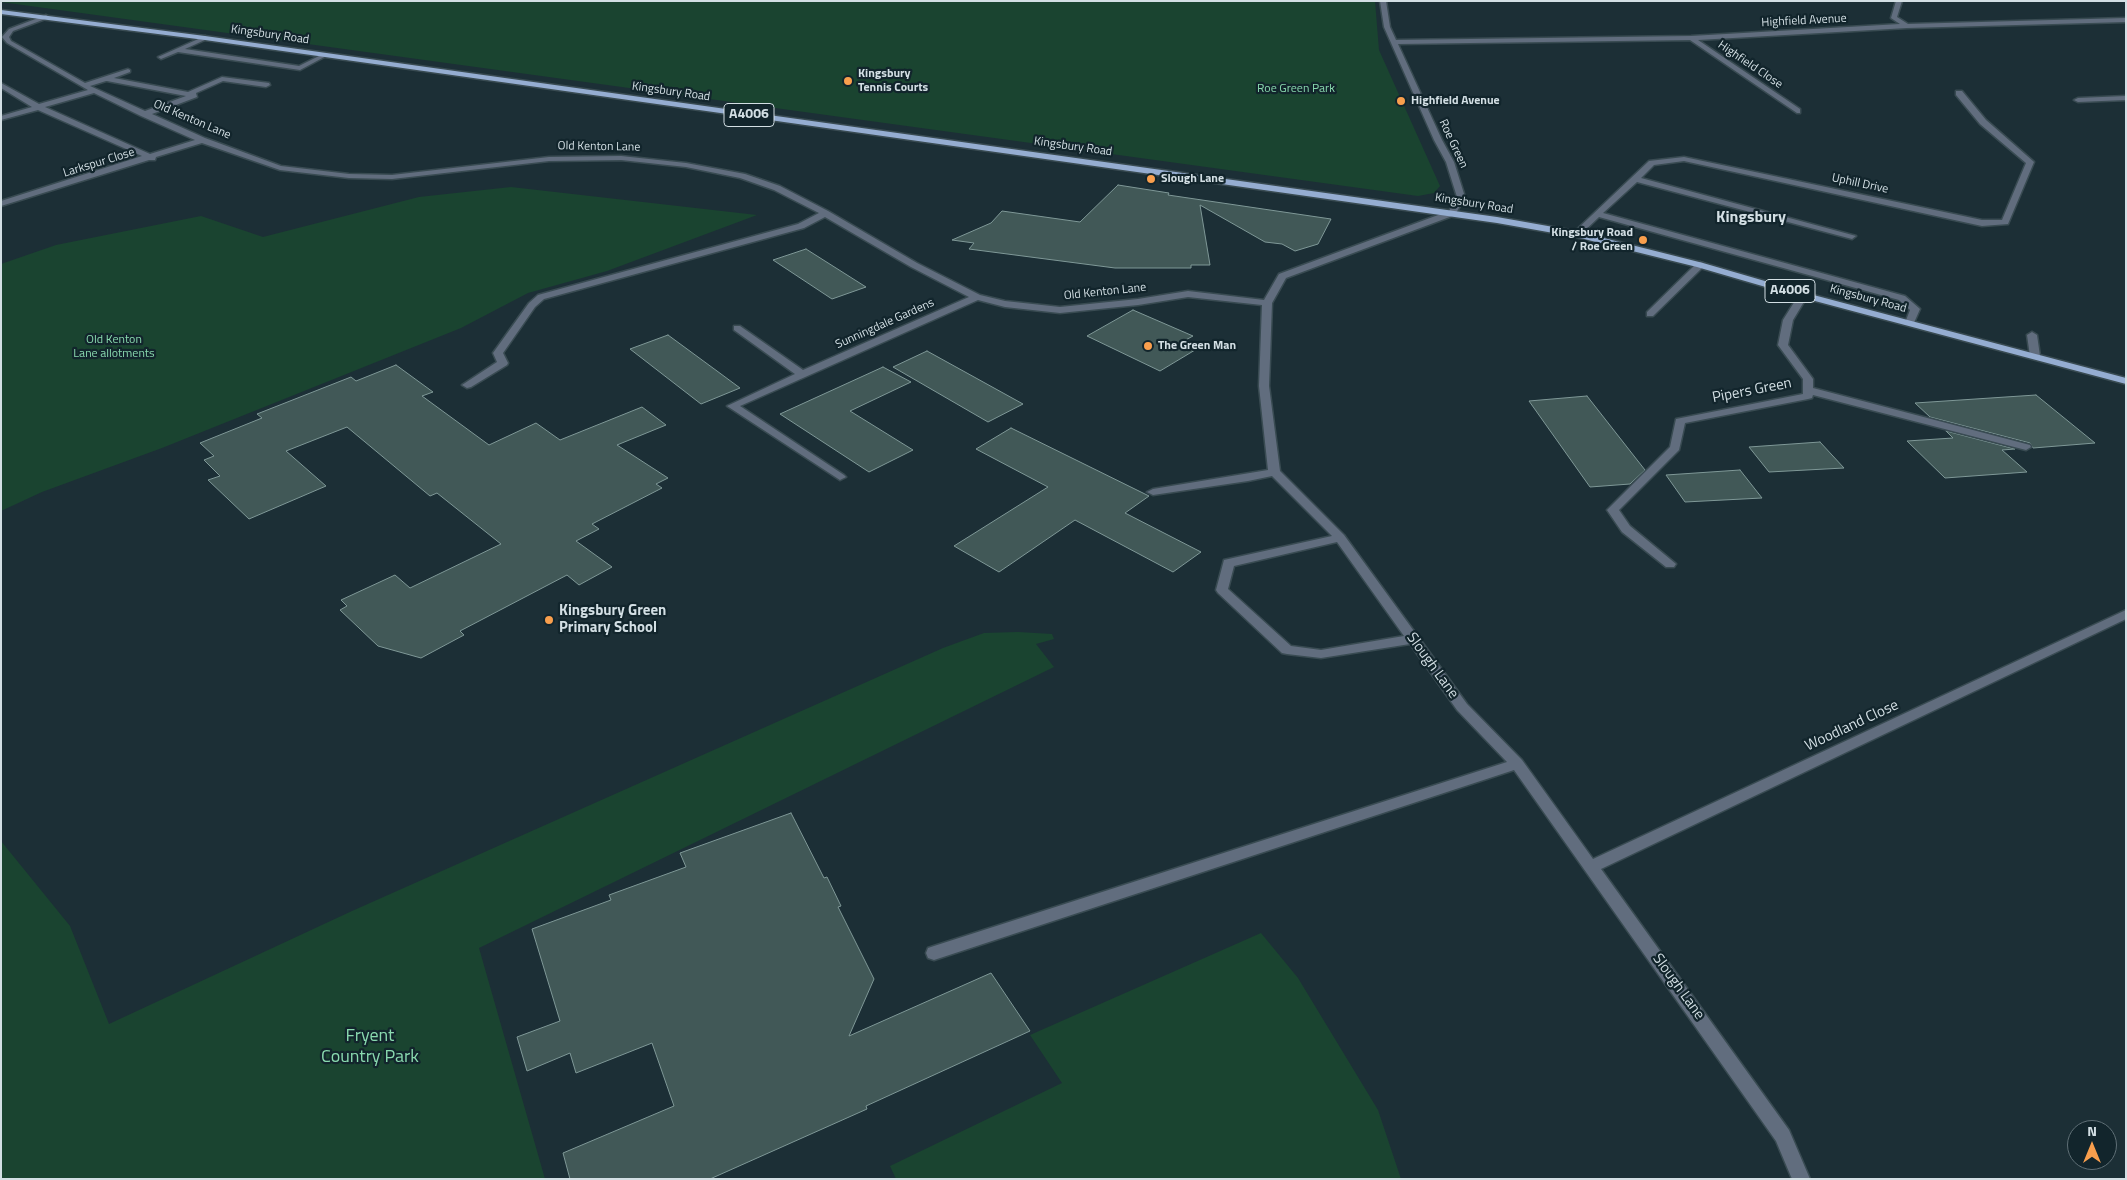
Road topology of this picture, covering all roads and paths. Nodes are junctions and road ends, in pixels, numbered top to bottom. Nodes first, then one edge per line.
1 (1383, 1) edge
2 (1899, 1) edge
3 (1, 12) edge
4 (46, 17) junction
5 (2126, 20) edge
6 (1907, 26) junction
7 (206, 38) junction
8 (1691, 38) junction
9 (1394, 42) junction
10 (177, 50) junction
11 (325, 55) junction
12 (160, 57) dead end
13 (128, 70) dead end
14 (107, 80) junction
15 (1, 85) edge
16 (84, 86) junction
17 (266, 86) dead end
18 (93, 90) junction
19 (1959, 93) dead end
20 (189, 94) junction
21 (2126, 98) edge
22 (2078, 100) dead end
23 (38, 107) junction
24 (1797, 111) dead end
25 (144, 114) junction
26 (1, 118) edge
27 (202, 140) junction
28 (152, 158) junction
29 (1635, 179) junction
30 (1, 204) edge
31 (824, 213) junction
32 (1452, 213) junction
33 (1597, 214) junction
34 (1576, 234) junction
35 (1852, 236) dead end
36 (1700, 265) junction
37 (1804, 295) junction
38 (977, 297) junction
39 (1267, 303) junction
40 (1650, 314) dead end
41 (1910, 323) junction
42 (737, 328) dead end
43 (2032, 334) dead end
44 (2035, 356) junction
45 (803, 375) junction
46 (2126, 380) edge
47 (467, 385) dead end
48 (1808, 390) junction
49 (2026, 447) dead end
50 (1274, 472) junction
51 (840, 477) dead end
52 (1153, 492) dead end
53 (1340, 538) junction
54 (1670, 564) dead end
55 (2126, 614) edge
56 (1412, 639) junction
57 (1517, 764) junction
58 (1591, 867) junction
59 (934, 953) dead end
60 (1801, 1179) edge

1 - 9 street, Roe Green
2 - 6 street
3 - 4 main road, Kingsbury Road / A4006
4 - 7 main road, Kingsbury Road / A4006
4 - 16 street, Old Kenton Lane
5 - 6 street, Highfield Avenue
6 - 8 street, Highfield Avenue
7 - 10 street
7 - 11 main road, Kingsbury Road / A4006
8 - 9 street, Highfield Avenue
8 - 24 street, Highfield Close
9 - 32 street, Roe Green
10 - 11 street
10 - 12 street
11 - 32 main road, Kingsbury Road / A4006
13 - 14 street
14 - 16 street
14 - 20 street
15 - 23 street
16 - 18 street, Old Kenton Lane
17 - 20 street
18 - 23 street
18 - 25 street, Old Kenton Lane
19 - 29 street, Uphill Drive
20 - 25 street
21 - 22 street
23 - 26 street
23 - 28 street
25 - 27 street, Old Kenton Lane
27 - 28 street, Larkspur Close
27 - 31 street, Old Kenton Lane
28 - 30 street, Larkspur Close
29 - 33 street, Uphill Drive
29 - 35 street
31 - 38 street, Old Kenton Lane
31 - 47 street
32 - 34 main road, Kingsbury Road / A4006
32 - 39 street
33 - 34 street, Uphill Drive
33 - 41 street
34 - 36 main road, Kingsbury Road / A4006
36 - 37 main road, Kingsbury Road / A4006
36 - 40 street
37 - 41 main road, Kingsbury Road / A4006
37 - 48 street, Pipers Green
38 - 39 street, Old Kenton Lane
38 - 45 street, Sunningdale Gardens
39 - 50 street
41 - 44 main road, Kingsbury Road / A4006
42 - 45 street
43 - 44 street
44 - 46 main road, Kingsbury Road / A4006
45 - 51 street, Sunningdale Gardens
48 - 49 street
48 - 54 street, Pipers Green
50 - 52 street
50 - 53 street, Slough Lane
53 - 56 street, Slough Lane
53 - 56 street
55 - 58 street, Woodland Close
56 - 57 street, Slough Lane
57 - 58 street, Slough Lane
57 - 59 street
58 - 60 street, Slough Lane

